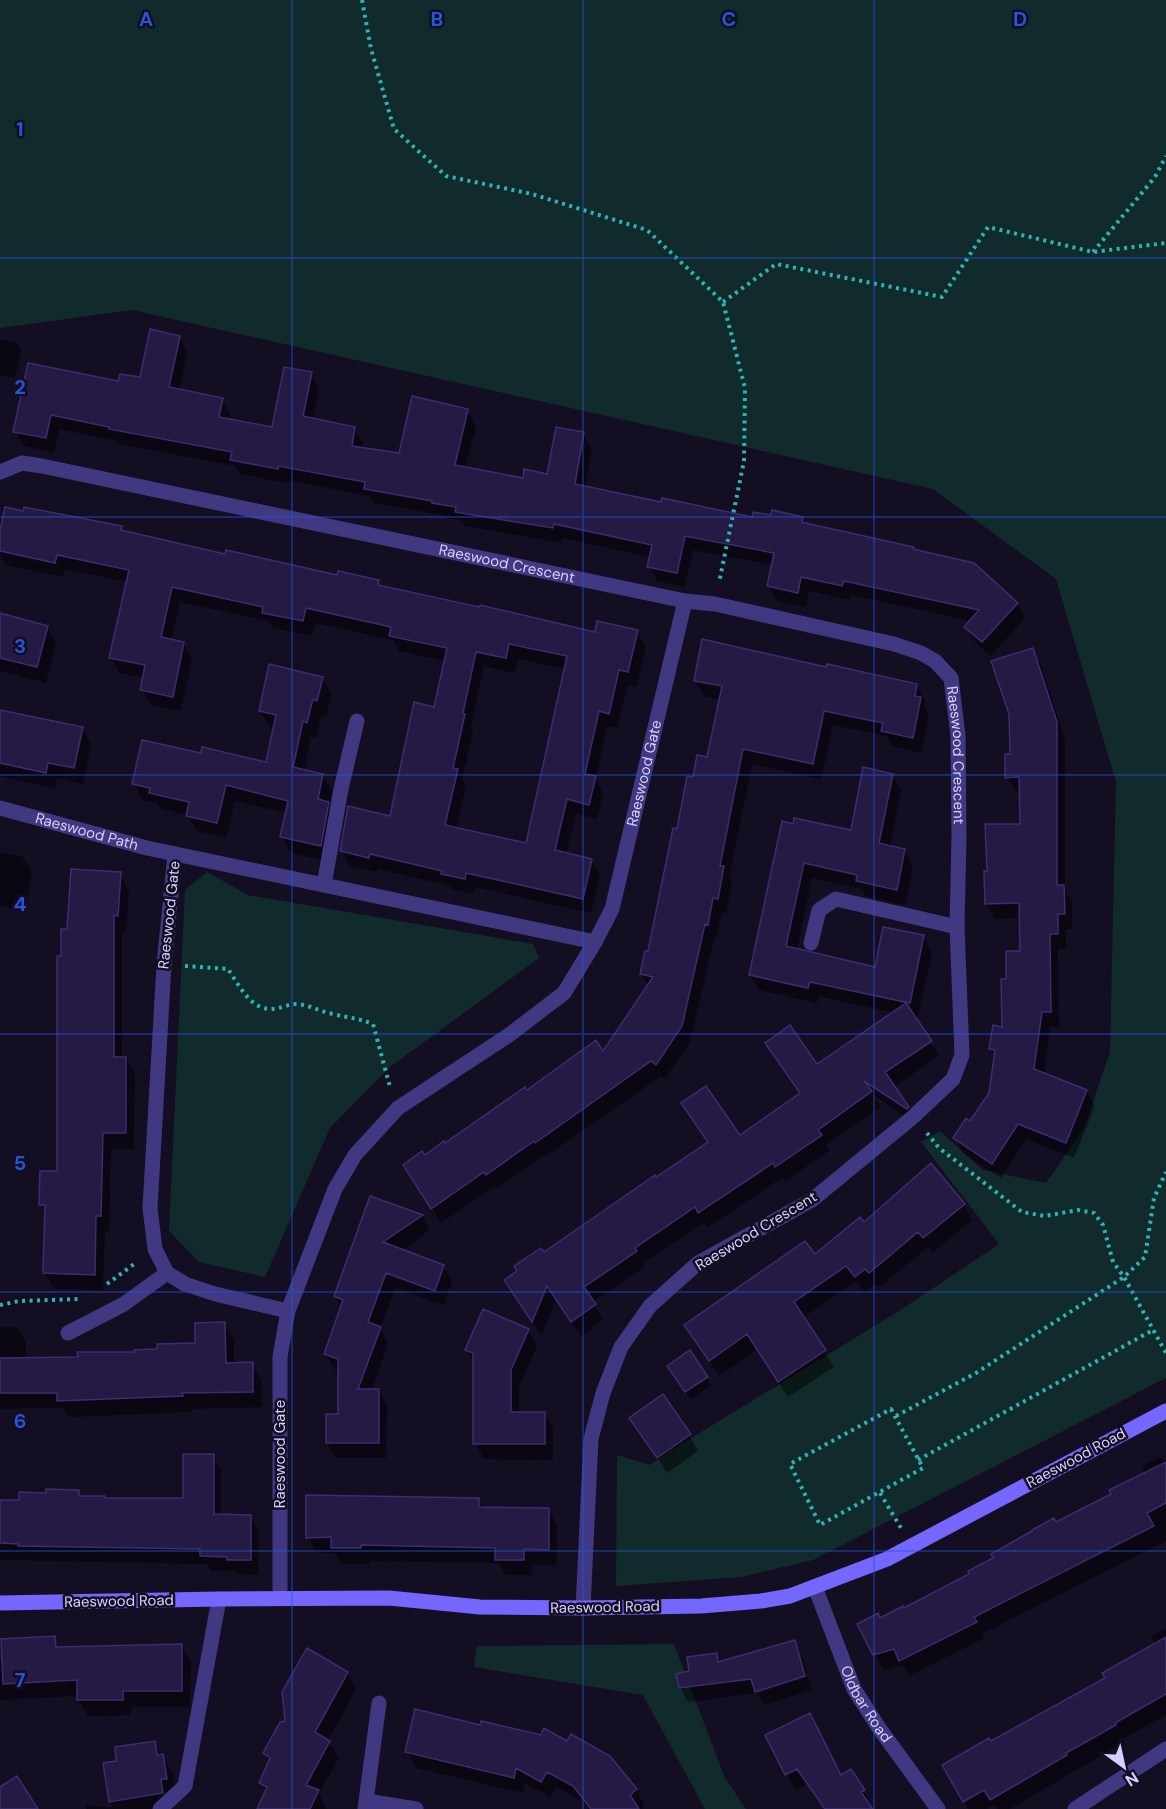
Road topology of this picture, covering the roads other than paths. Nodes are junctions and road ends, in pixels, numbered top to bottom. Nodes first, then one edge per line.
1 (0, 472) edge
2 (685, 601) junction
3 (357, 721) dead end
4 (0, 808) edge
5 (175, 854) junction
6 (324, 885) junction
7 (957, 927) junction
8 (595, 942) junction
9 (811, 943) dead end
10 (167, 1273) junction
11 (288, 1311) junction
12 (68, 1333) dead end
13 (1166, 1411) edge
14 (815, 1587) junction
15 (280, 1598) junction
16 (219, 1599) junction
17 (0, 1604) edge
18 (583, 1608) junction
19 (380, 1703) dead end
20 (1166, 1749) edge
21 (366, 1805) edge
22 (160, 1809) edge
23 (416, 1809) edge
24 (938, 1809) edge
25 (1075, 1809) edge

1 - 2 street, Raeswood Crescent
2 - 7 street, Raeswood Crescent
2 - 8 street, Raeswood Gate
3 - 6 street
4 - 5 street, Raeswood Path
5 - 6 street, Raeswood Gate
5 - 10 street, Raeswood Gate
6 - 8 street, Raeswood Gate
7 - 9 street
7 - 18 street, Raeswood Crescent
8 - 11 street, Raeswood Gate
10 - 11 street
10 - 12 street
11 - 15 street, Raeswood Gate
13 - 14 street, Raeswood Road
14 - 18 street, Raeswood Road
14 - 24 street, Oldbar Road
15 - 16 street, Raeswood Road
15 - 18 street, Raeswood Road
16 - 17 street, Raeswood Road
16 - 22 street
19 - 21 street
20 - 25 street
21 - 23 street

